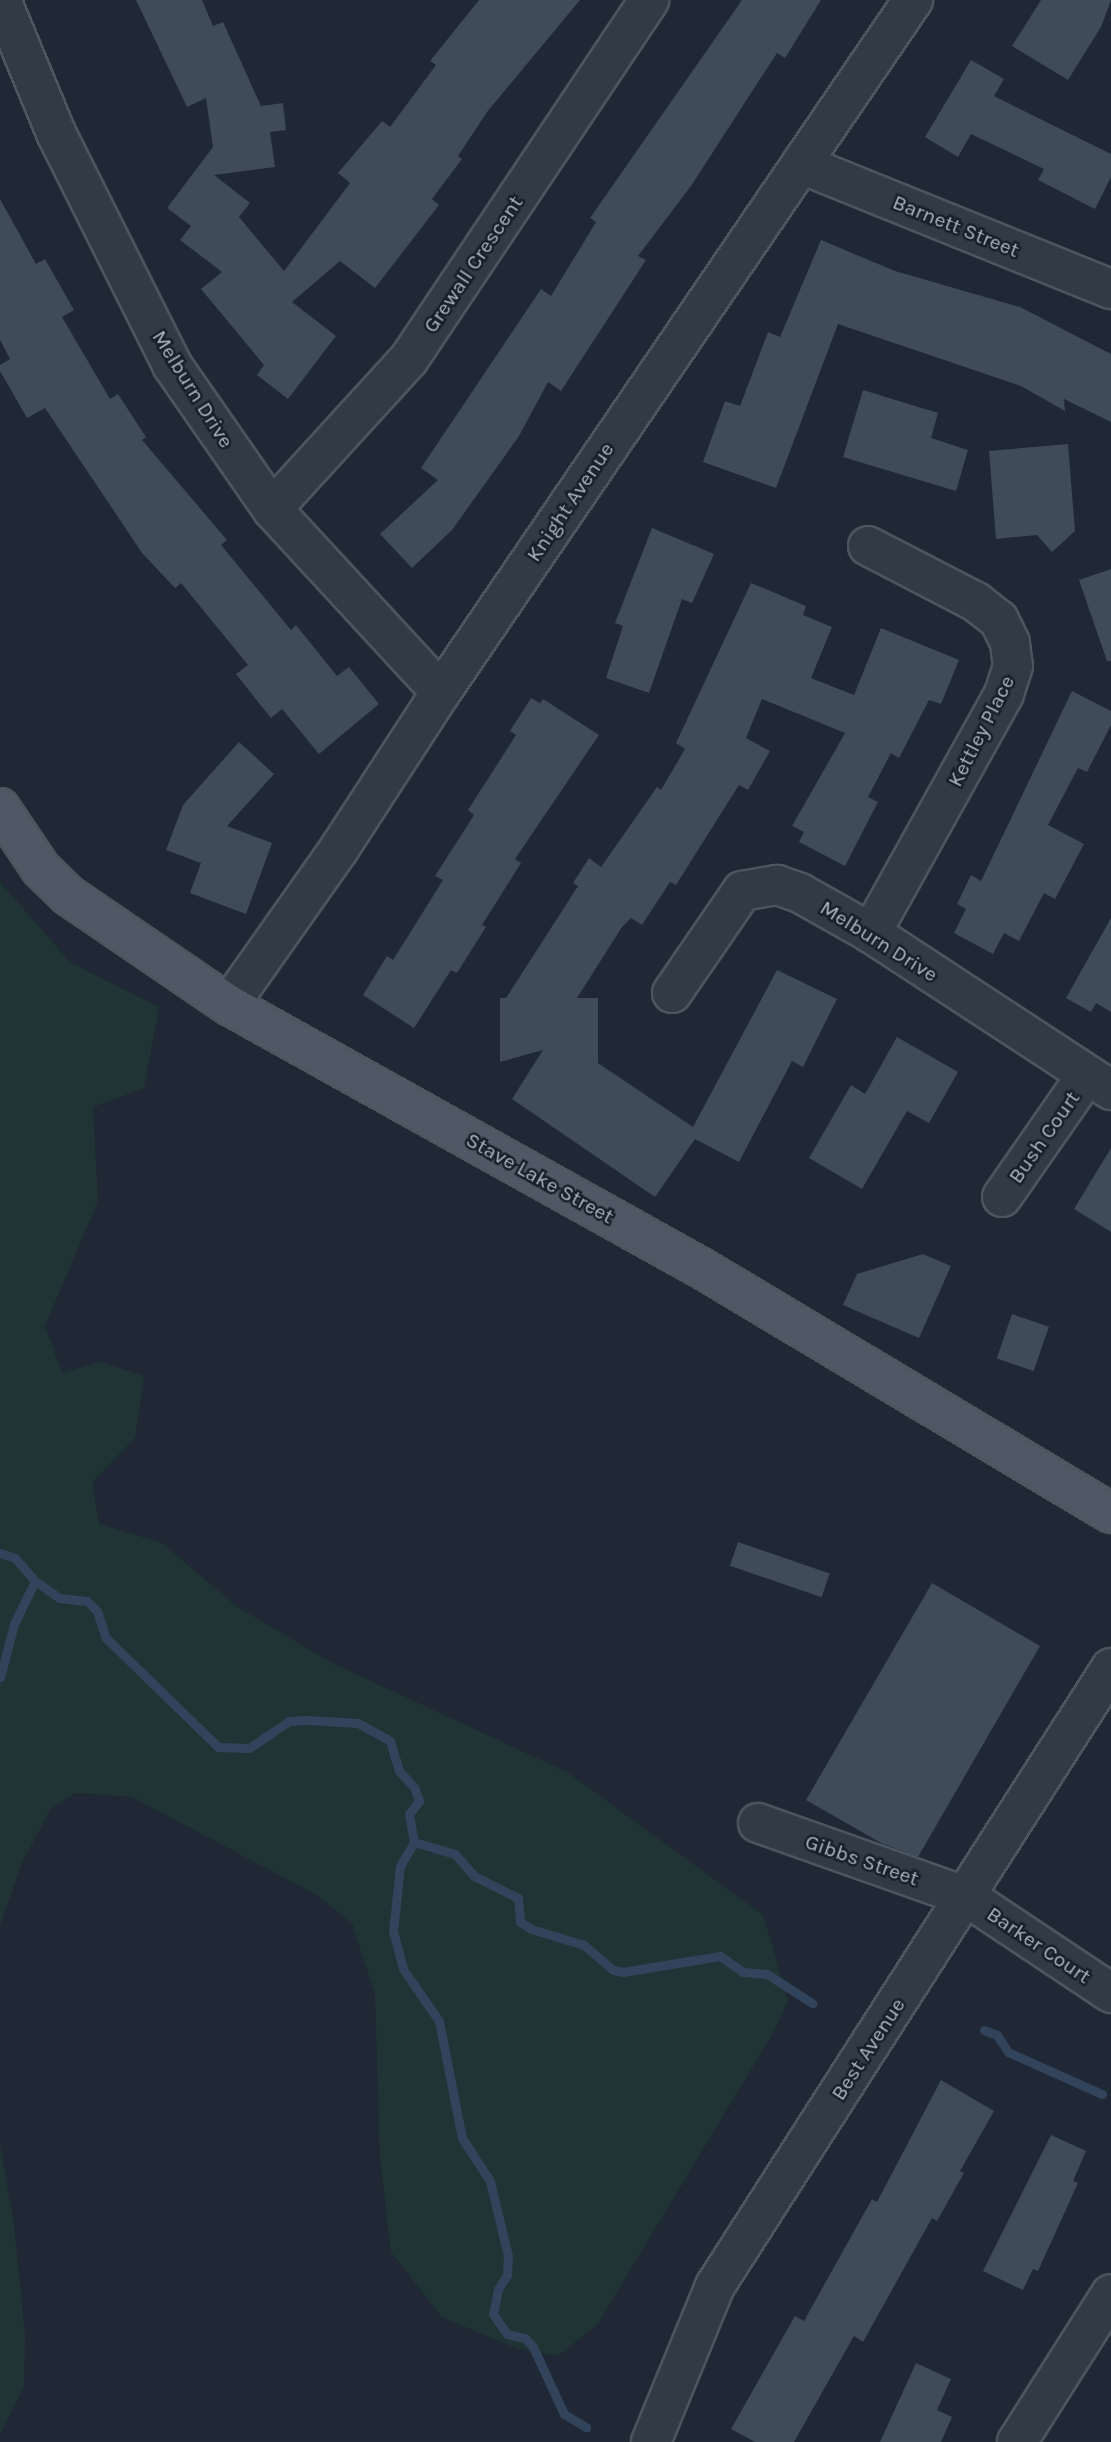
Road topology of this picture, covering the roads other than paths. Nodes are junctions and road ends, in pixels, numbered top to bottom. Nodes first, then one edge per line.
1 (1, 0) edge
2 (649, 0) edge
3 (913, 0) edge
4 (801, 164) junction
5 (1111, 289) edge
6 (272, 509) junction
7 (868, 546) dead end
8 (441, 692) junction
9 (0, 808) edge
10 (871, 933) junction
11 (672, 993) dead end
12 (229, 1005) junction
13 (1099, 1083) edge
14 (1002, 1197) dead end
15 (1111, 1513) edge
16 (1111, 1668) edge
17 (758, 1823) dead end
18 (967, 1897) junction
19 (1111, 1993) edge
20 (1111, 2294) edge
21 (651, 2442) edge
22 (1017, 2442) edge

1 - 6 street, Melburn Drive
2 - 6 street, Grewall Crescent
3 - 4 street, Knight Avenue
4 - 5 street, Barnett Street
4 - 8 street, Knight Avenue
6 - 8 street, Melburn Drive
7 - 10 street, Kettley Place
8 - 12 street, Knight Avenue
9 - 12 main road, Stave Lake Street
10 - 11 street, Melburn Drive
10 - 13 street, Melburn Drive
12 - 15 main road, Stave Lake Street
13 - 14 street, Bush Court
16 - 18 street, Best Avenue
17 - 18 street, Gibbs Street
18 - 19 street, Barker Court
18 - 21 street, Best Avenue
20 - 22 street

